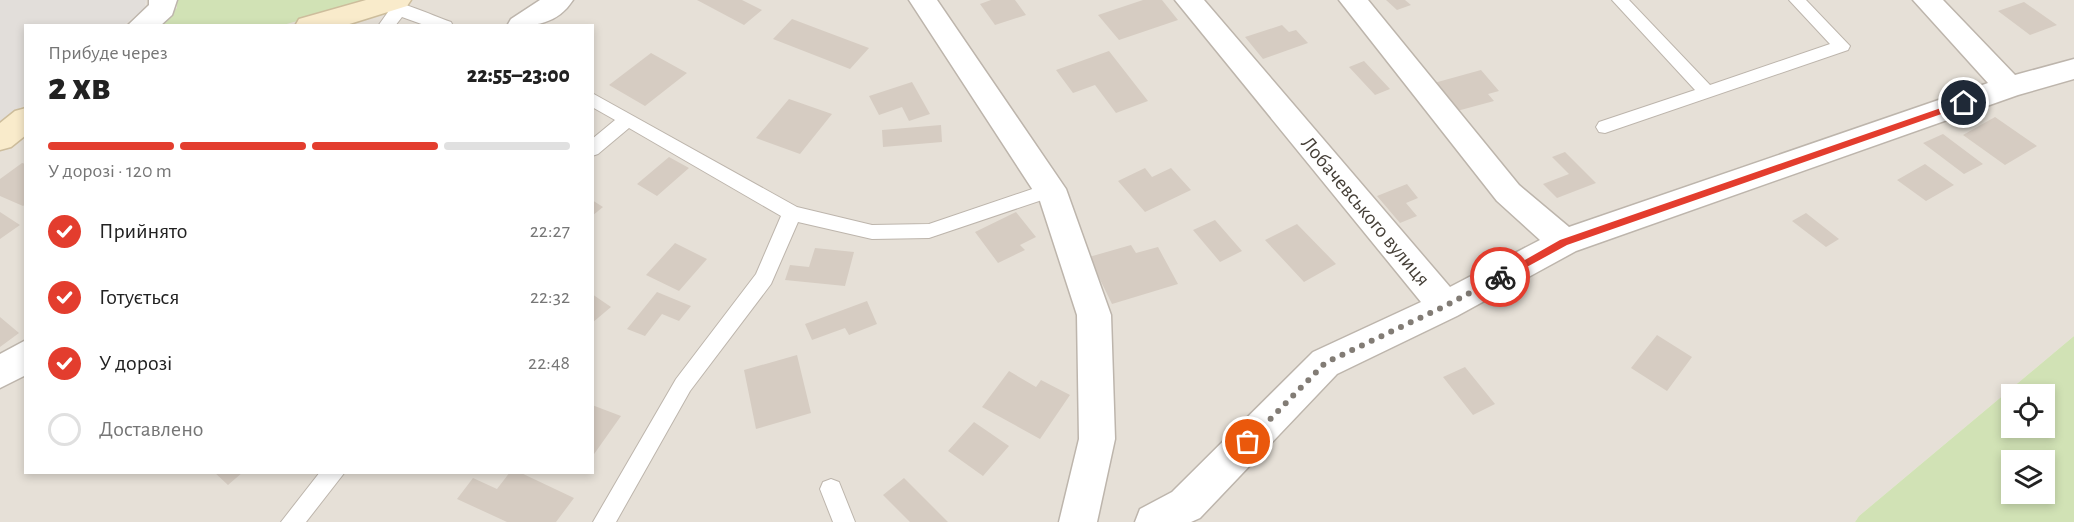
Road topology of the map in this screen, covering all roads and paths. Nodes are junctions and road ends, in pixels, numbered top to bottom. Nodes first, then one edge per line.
1 (163, 0) edge
2 (559, 0) edge
3 (923, 0) edge
4 (1190, 0) edge
5 (1353, 0) edge
6 (1620, 0) edge
7 (1797, 0) edge
8 (1927, 0) edge
9 (391, 10) edge
10 (143, 24) edge
11 (319, 24) edge
12 (438, 24) edge
13 (524, 24) edge
14 (2074, 69) edge
15 (2009, 87) junction
16 (1707, 92) junction
17 (594, 100) edge
18 (628, 119) junction
19 (24, 121) edge
20 (1605, 127) dead end
21 (0, 140) edge
22 (594, 147) edge
23 (1050, 190) junction
24 (792, 213) junction
25 (1564, 242) junction
26 (1445, 306) junction
27 (24, 356) edge
28 (0, 373) edge
29 (332, 474) edge
30 (831, 489) dead end
31 (292, 522) edge
32 (604, 522) edge
33 (844, 522) edge
34 (1078, 522) edge
35 (1154, 522) edge

1 - 10 street
2 - 13 street
3 - 23 street
4 - 26 street, Лобачевського вулиця
5 - 25 street
6 - 16 lane
7 - 16 lane
8 - 15 street
9 - 11 street
9 - 12 lane
14 - 15 street
15 - 25 street
16 - 20 lane
17 - 18 lane
18 - 22 lane
18 - 24 lane
19 - 21 street
23 - 24 lane
23 - 34 street
24 - 32 lane
25 - 26 street
26 - 35 street, Лобачевського вулиця
27 - 28 street
29 - 31 lane
30 - 33 lane

